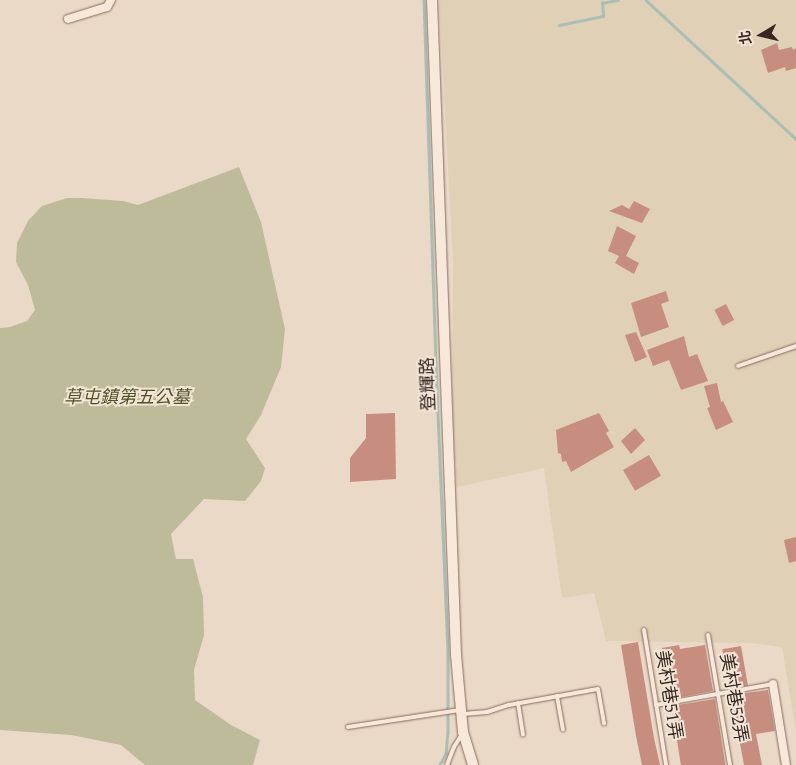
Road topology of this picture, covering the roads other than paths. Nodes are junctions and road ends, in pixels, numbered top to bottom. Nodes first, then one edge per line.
1 (111, 0) edge
2 (432, 0) edge
3 (68, 19) dead end
4 (796, 346) edge
5 (738, 366) dead end
6 (644, 630) dead end
7 (708, 635) dead end
8 (774, 684) joint
9 (718, 694) junction
10 (557, 696) junction
11 (518, 704) junction
12 (656, 705) junction
13 (460, 712) junction
14 (604, 723) dead end
15 (348, 727) dead end
16 (563, 729) dead end
17 (463, 732) junction
18 (523, 736) dead end
19 (447, 765) edge
20 (473, 765) edge
21 (666, 765) edge
22 (730, 765) edge
23 (786, 765) edge

1 - 3 street
2 - 13 street, 登輝路
4 - 5 lane
6 - 12 lane, 美村巷51弄
7 - 9 lane, 美村巷52弄
8 - 9 lane
8 - 23 street
9 - 12 lane
9 - 22 lane, 美村巷52弄
10 - 11 lane
10 - 14 lane
10 - 16 lane
11 - 13 lane
11 - 18 lane
12 - 21 lane, 美村巷51弄
13 - 15 lane
13 - 17 street, 登輝路
17 - 19 lane
17 - 20 street, 登輝路

